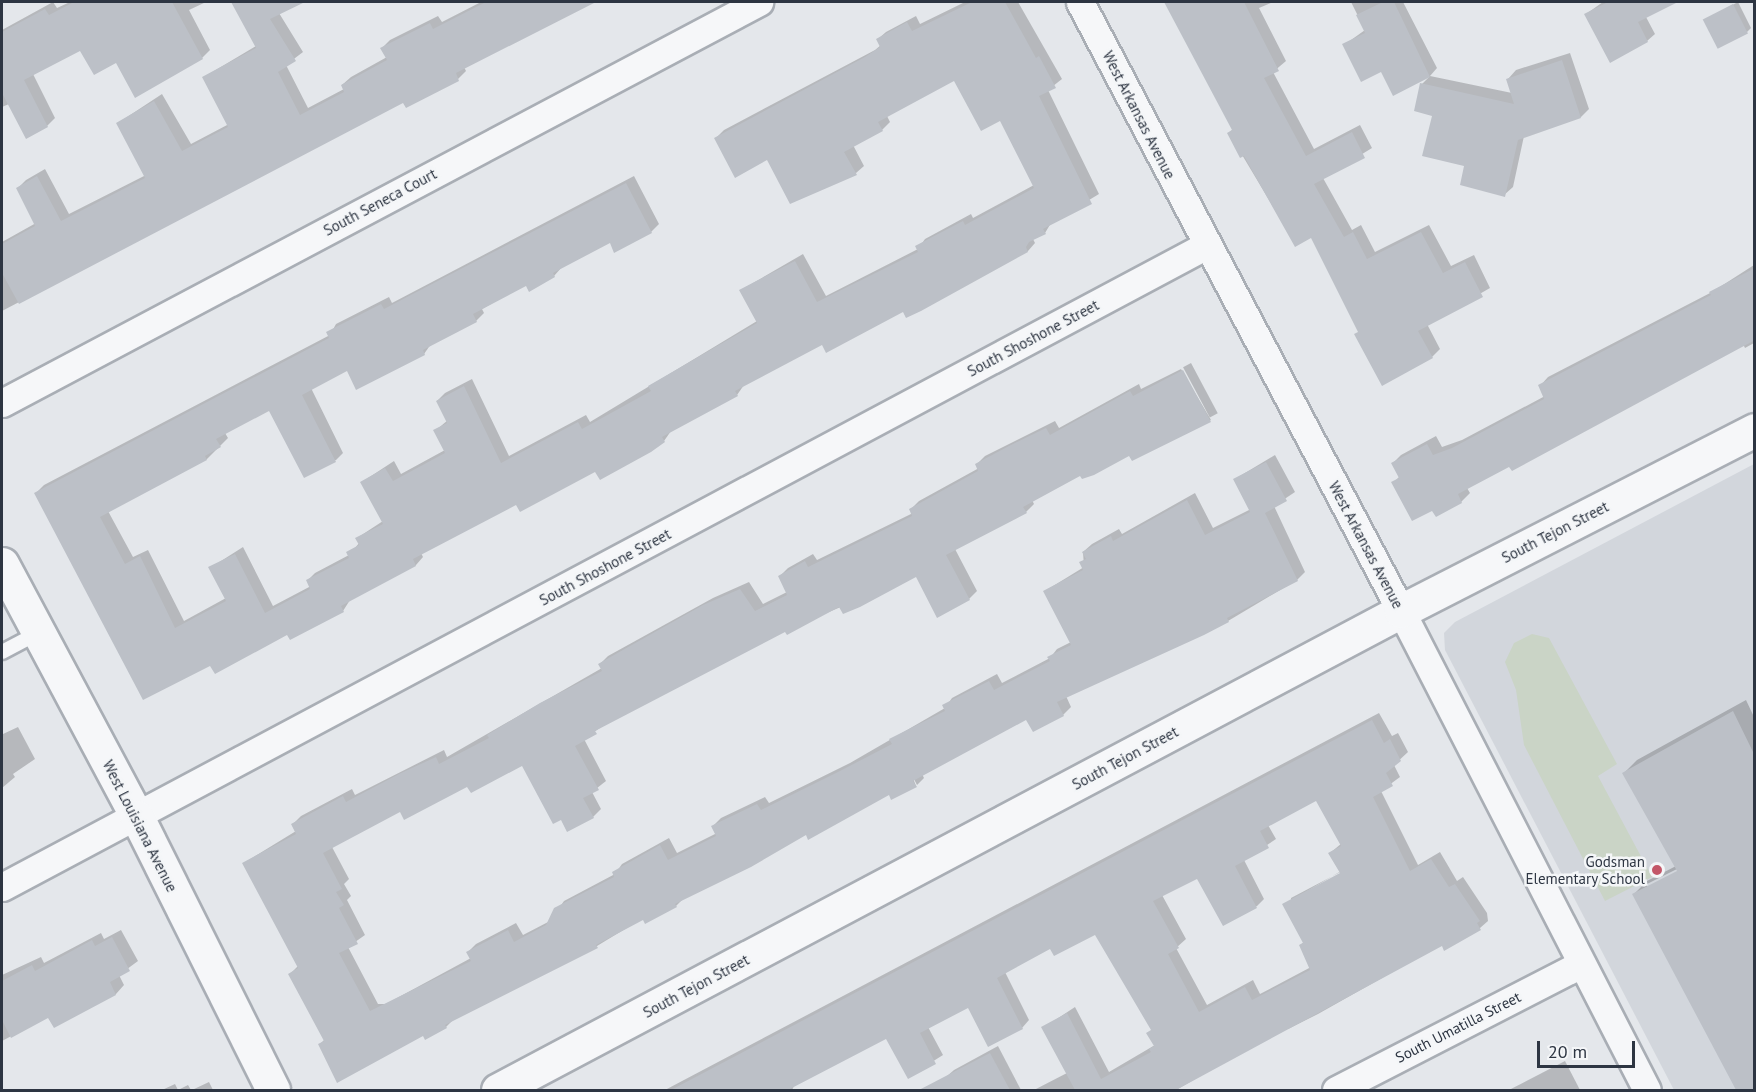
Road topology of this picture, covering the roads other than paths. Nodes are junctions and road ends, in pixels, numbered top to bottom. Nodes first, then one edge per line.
1 (759, 2) edge
2 (1080, 2) edge
3 (1207, 245) junction
4 (2, 403) edge
5 (1755, 430) edge
6 (2, 564) edge
7 (1401, 611) junction
8 (38, 633) junction
9 (2, 652) edge
10 (137, 817) junction
11 (2, 887) edge
12 (1581, 964) junction
13 (273, 1090) edge
14 (498, 1090) edge
15 (1336, 1090) edge
16 (1647, 1090) edge

1 - 4 street, South Seneca Court
2 - 3 street, West Arkansas Avenue
3 - 7 street, West Arkansas Avenue
3 - 10 street, South Shoshone Street
5 - 7 street, South Tejon Street
6 - 8 street, West Louisiana Avenue
7 - 12 street, West Arkansas Avenue
7 - 14 street, South Tejon Street
8 - 9 lane
8 - 10 street, West Louisiana Avenue
10 - 11 street, South Shoshone Street
10 - 13 street, West Louisiana Avenue
12 - 15 street, South Umatilla Street
12 - 16 street, West Arkansas Avenue

